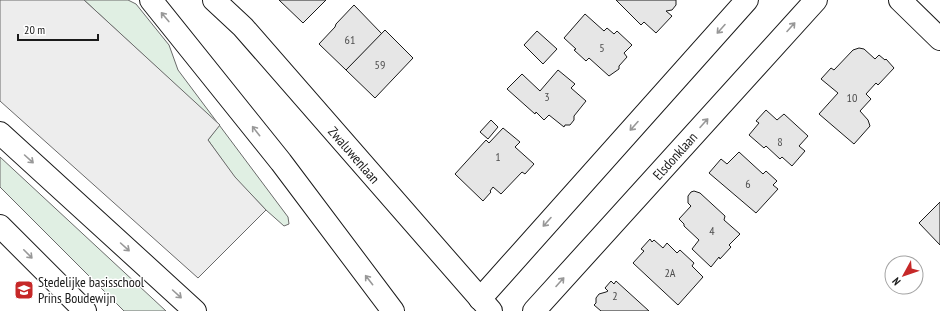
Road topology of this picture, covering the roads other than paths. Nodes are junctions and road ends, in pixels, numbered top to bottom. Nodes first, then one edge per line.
1 (151, 0) edge
2 (214, 0) edge
3 (747, 0) edge
4 (816, 0) edge
5 (900, 0) edge
6 (940, 39) edge
7 (0, 133) edge
8 (0, 226) edge
9 (485, 305) edge
10 (85, 311) edge
11 (195, 311) edge
12 (394, 311) edge
13 (534, 311) edge

12 -> 1 main road
2 - 9 main road, Zwaluwenlaan
3 -> 9 main road
13 -> 4 main road, Elsdonklaan
5 - 6 main road
7 -> 11 main road
8 -> 10 main road

